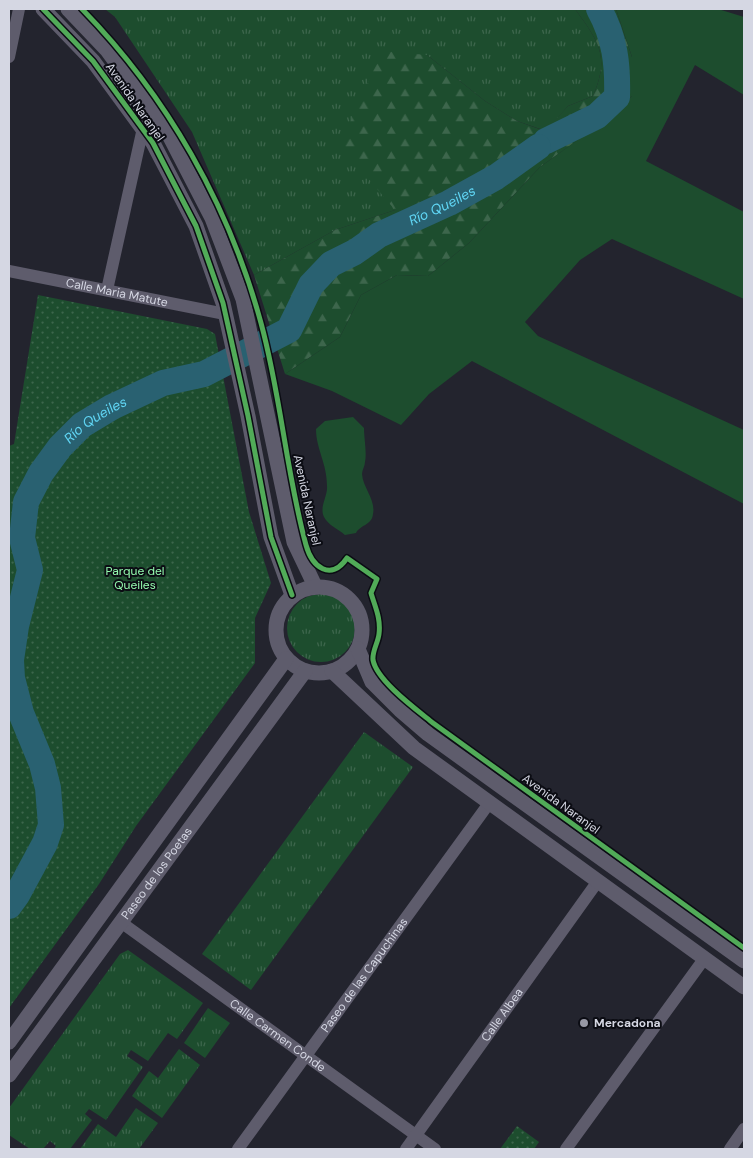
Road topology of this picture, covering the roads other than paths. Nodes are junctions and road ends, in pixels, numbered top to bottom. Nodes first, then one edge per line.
1 (19, 9) edge
2 (43, 9) edge
3 (68, 9) edge
4 (9, 57) edge
5 (143, 128) junction
6 (9, 271) edge
7 (107, 290) junction
8 (226, 314) junction
9 (315, 586) junction
10 (292, 595) junction
11 (358, 649) junction
12 (286, 659) junction
13 (305, 671) junction
14 (332, 671) junction
15 (490, 802) junction
16 (598, 881) junction
17 (122, 923) junction
18 (704, 958) junction
19 (744, 961) edge
20 (744, 987) edge
21 (9, 1042) edge
22 (306, 1055) junction
23 (9, 1075) edge
24 (744, 1129) edge
25 (416, 1135) junction
26 (238, 1149) edge
27 (406, 1149) edge
28 (435, 1149) edge
29 (566, 1149) edge
30 (730, 1149) edge

1 - 4 street
2 - 5 street, Avenida Naranjel
3 - 9 street, Avenida Naranjel
5 - 7 street
5 - 8 street, Avenida Naranjel
6 - 7 street, Calle Maria Matute
7 - 8 street, Calle Maria Matute
8 - 10 street, Avenida Naranjel
9 - 10 street
9 - 11 street
10 - 12 street
11 - 14 street
11 - 19 street, Avenida Naranjel
12 - 13 street
12 - 21 street, Paseo de los Poetas
13 - 14 street
13 - 17 street, Paseo de los Poetas
14 - 15 street
15 - 16 street
15 - 22 street, Paseo de las Capuchinas
16 - 18 street
16 - 25 street, Calle Albea
17 - 22 street, Calle Carmen Conde
17 - 23 street, Paseo de los Poetas
18 - 20 street
18 - 29 street
22 - 25 street, Calle Carmen Conde
22 - 26 street, Paseo de las Capuchinas
24 - 30 street
25 - 27 street, Calle Albea
25 - 28 street, Calle Carmen Conde

